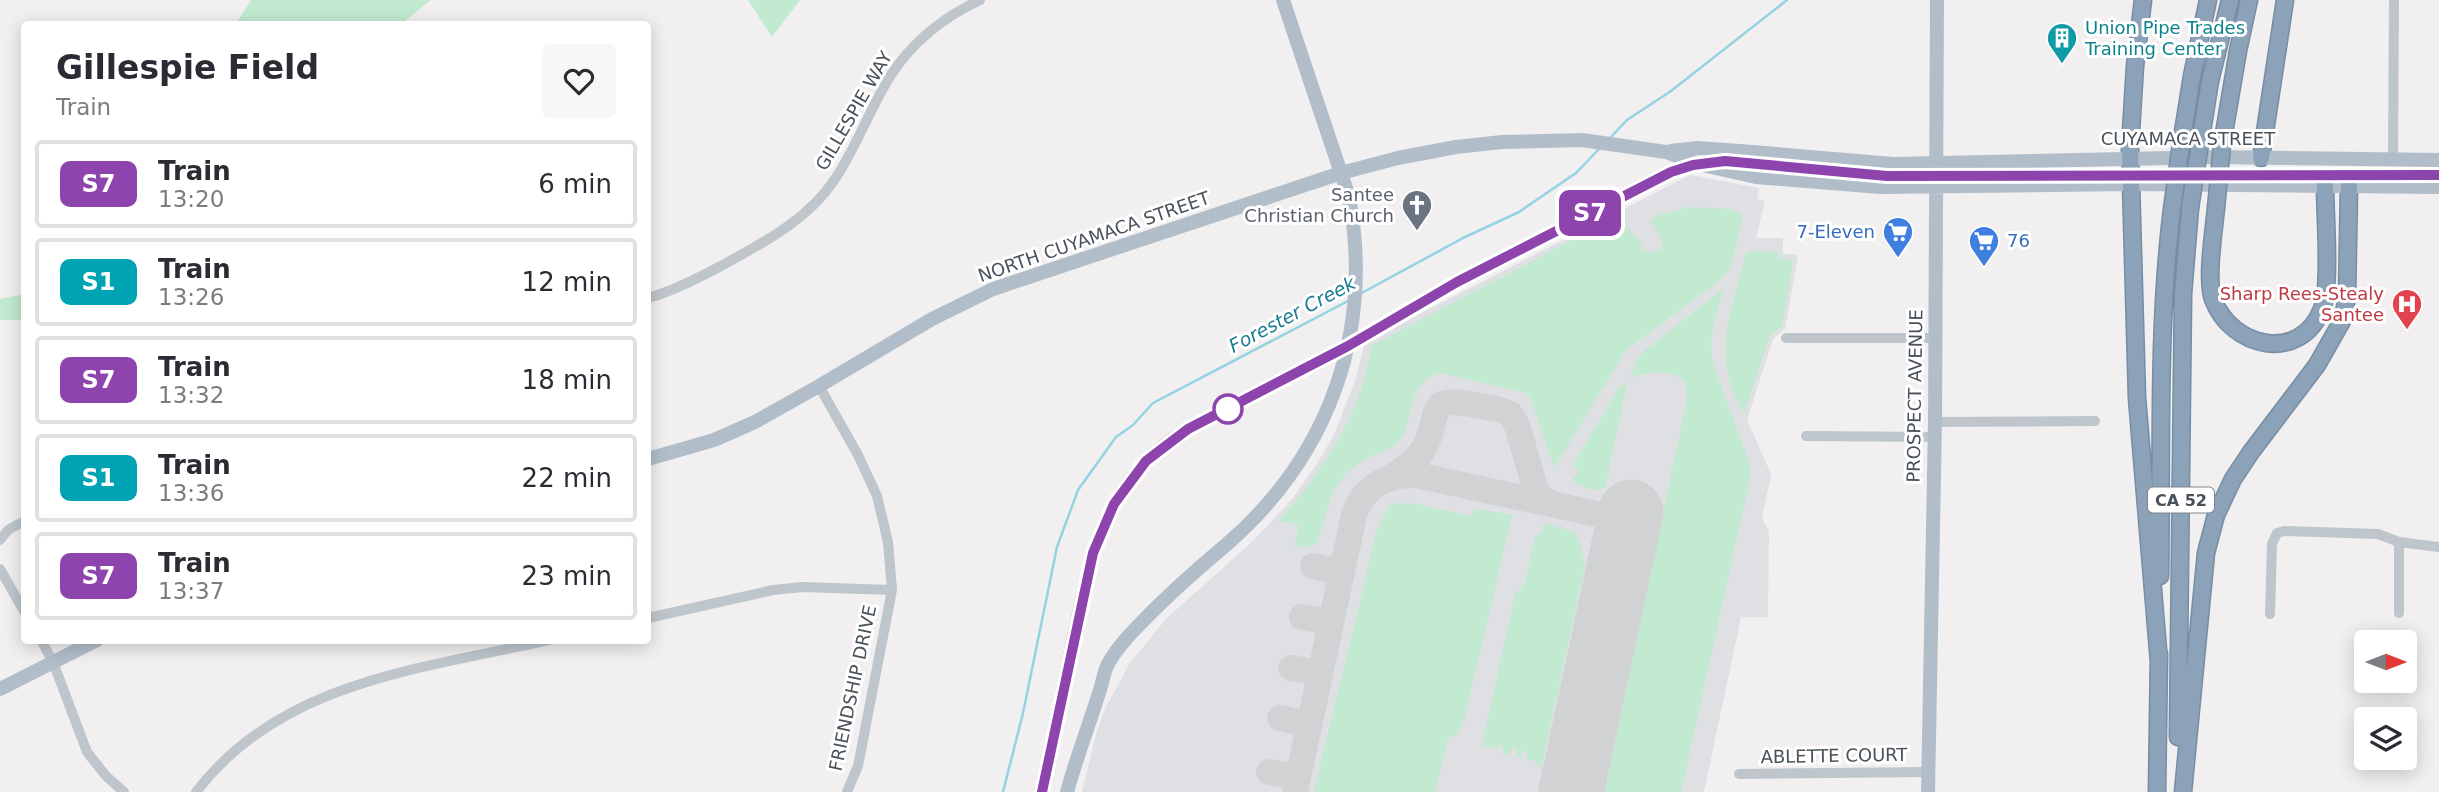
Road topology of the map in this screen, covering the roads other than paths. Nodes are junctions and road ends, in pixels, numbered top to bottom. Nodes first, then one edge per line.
1 (980, 0) edge
2 (1283, 0) edge
3 (1937, 0) edge
4 (2143, 0) edge
5 (2208, 0) edge
6 (2230, 0) edge
7 (2249, 0) edge
8 (2285, 0) edge
9 (2394, 0) edge
10 (1666, 152) junction
11 (2131, 157) junction
12 (2261, 158) junction
13 (2393, 160) junction
14 (2439, 160) edge
15 (1937, 163) junction
16 (1341, 173) junction
17 (2132, 184) junction
18 (2325, 186) junction
19 (2349, 186) junction
20 (1937, 187) junction
21 (2439, 187) edge
22 (651, 297) edge
23 (1786, 338) dead end
24 (1935, 338) junction
25 (819, 387) junction
26 (2095, 421) dead end
27 (1935, 429) junction
28 (1806, 436) dead end
29 (651, 458) edge
30 (21, 523) edge
31 (0, 540) edge
32 (2399, 542) junction
33 (2439, 547) edge
34 (0, 569) edge
35 (892, 590) junction
36 (21, 606) edge
37 (2399, 613) dead end
38 (2270, 614) dead end
39 (651, 617) edge
40 (43, 644) edge
41 (89, 644) edge
42 (530, 644) edge
43 (53, 662) junction
44 (2159, 662) junction
45 (0, 689) edge
46 (1928, 772) junction
47 (1739, 774) dead end
48 (124, 792) edge
49 (197, 792) edge
50 (847, 792) edge
51 (1067, 792) edge
52 (1928, 792) edge
53 (2157, 792) edge
54 (2180, 792) edge

1 - 22 street, GILLESPIE WAY
2 - 16 main road
3 - 15 main road, PROSPECT AVENUE
4 - 11 highway
5 - 44 highway, CA 52, bridge
6 - 54 highway, CA 52, bridge
7 - 18 highway, bridge
8 - 12 highway
9 - 13 street
10 - 15 main road, NORTH CUYAMACA STREET
10 - 16 main road, NORTH CUYAMACA STREET
10 - 20 main road, NORTH CUYAMACA STREET
11 - 12 main road, CUYAMACA STREET
11 - 15 main road, CUYAMACA STREET
11 - 17 highway
12 - 13 main road, CUYAMACA STREET
13 - 14 main road, CUYAMACA STREET
15 - 20 main road, PROSPECT AVENUE
16 - 25 main road, NORTH CUYAMACA STREET
16 - 51 main road
17 - 18 main road
17 - 20 main road
17 - 44 highway
18 - 19 main road
19 - 21 main road
19 - 54 highway
20 - 24 main road, PROSPECT AVENUE
23 - 24 street
24 - 27 main road, PROSPECT AVENUE
25 - 29 main road, NORTH CUYAMACA STREET
25 - 35 street, FRIENDSHIP DRIVE
26 - 27 street
27 - 28 street
27 - 46 main road, PROSPECT AVENUE
30 - 31 street
32 - 33 street
32 - 37 street
32 - 38 street
34 - 36 street
35 - 39 street
35 - 50 street, FRIENDSHIP DRIVE
40 - 43 street
41 - 43 main road
42 - 49 street
43 - 45 main road
43 - 48 street
44 - 53 highway, CA 52
46 - 47 street, ABLETTE COURT
46 - 52 main road, PROSPECT AVENUE

